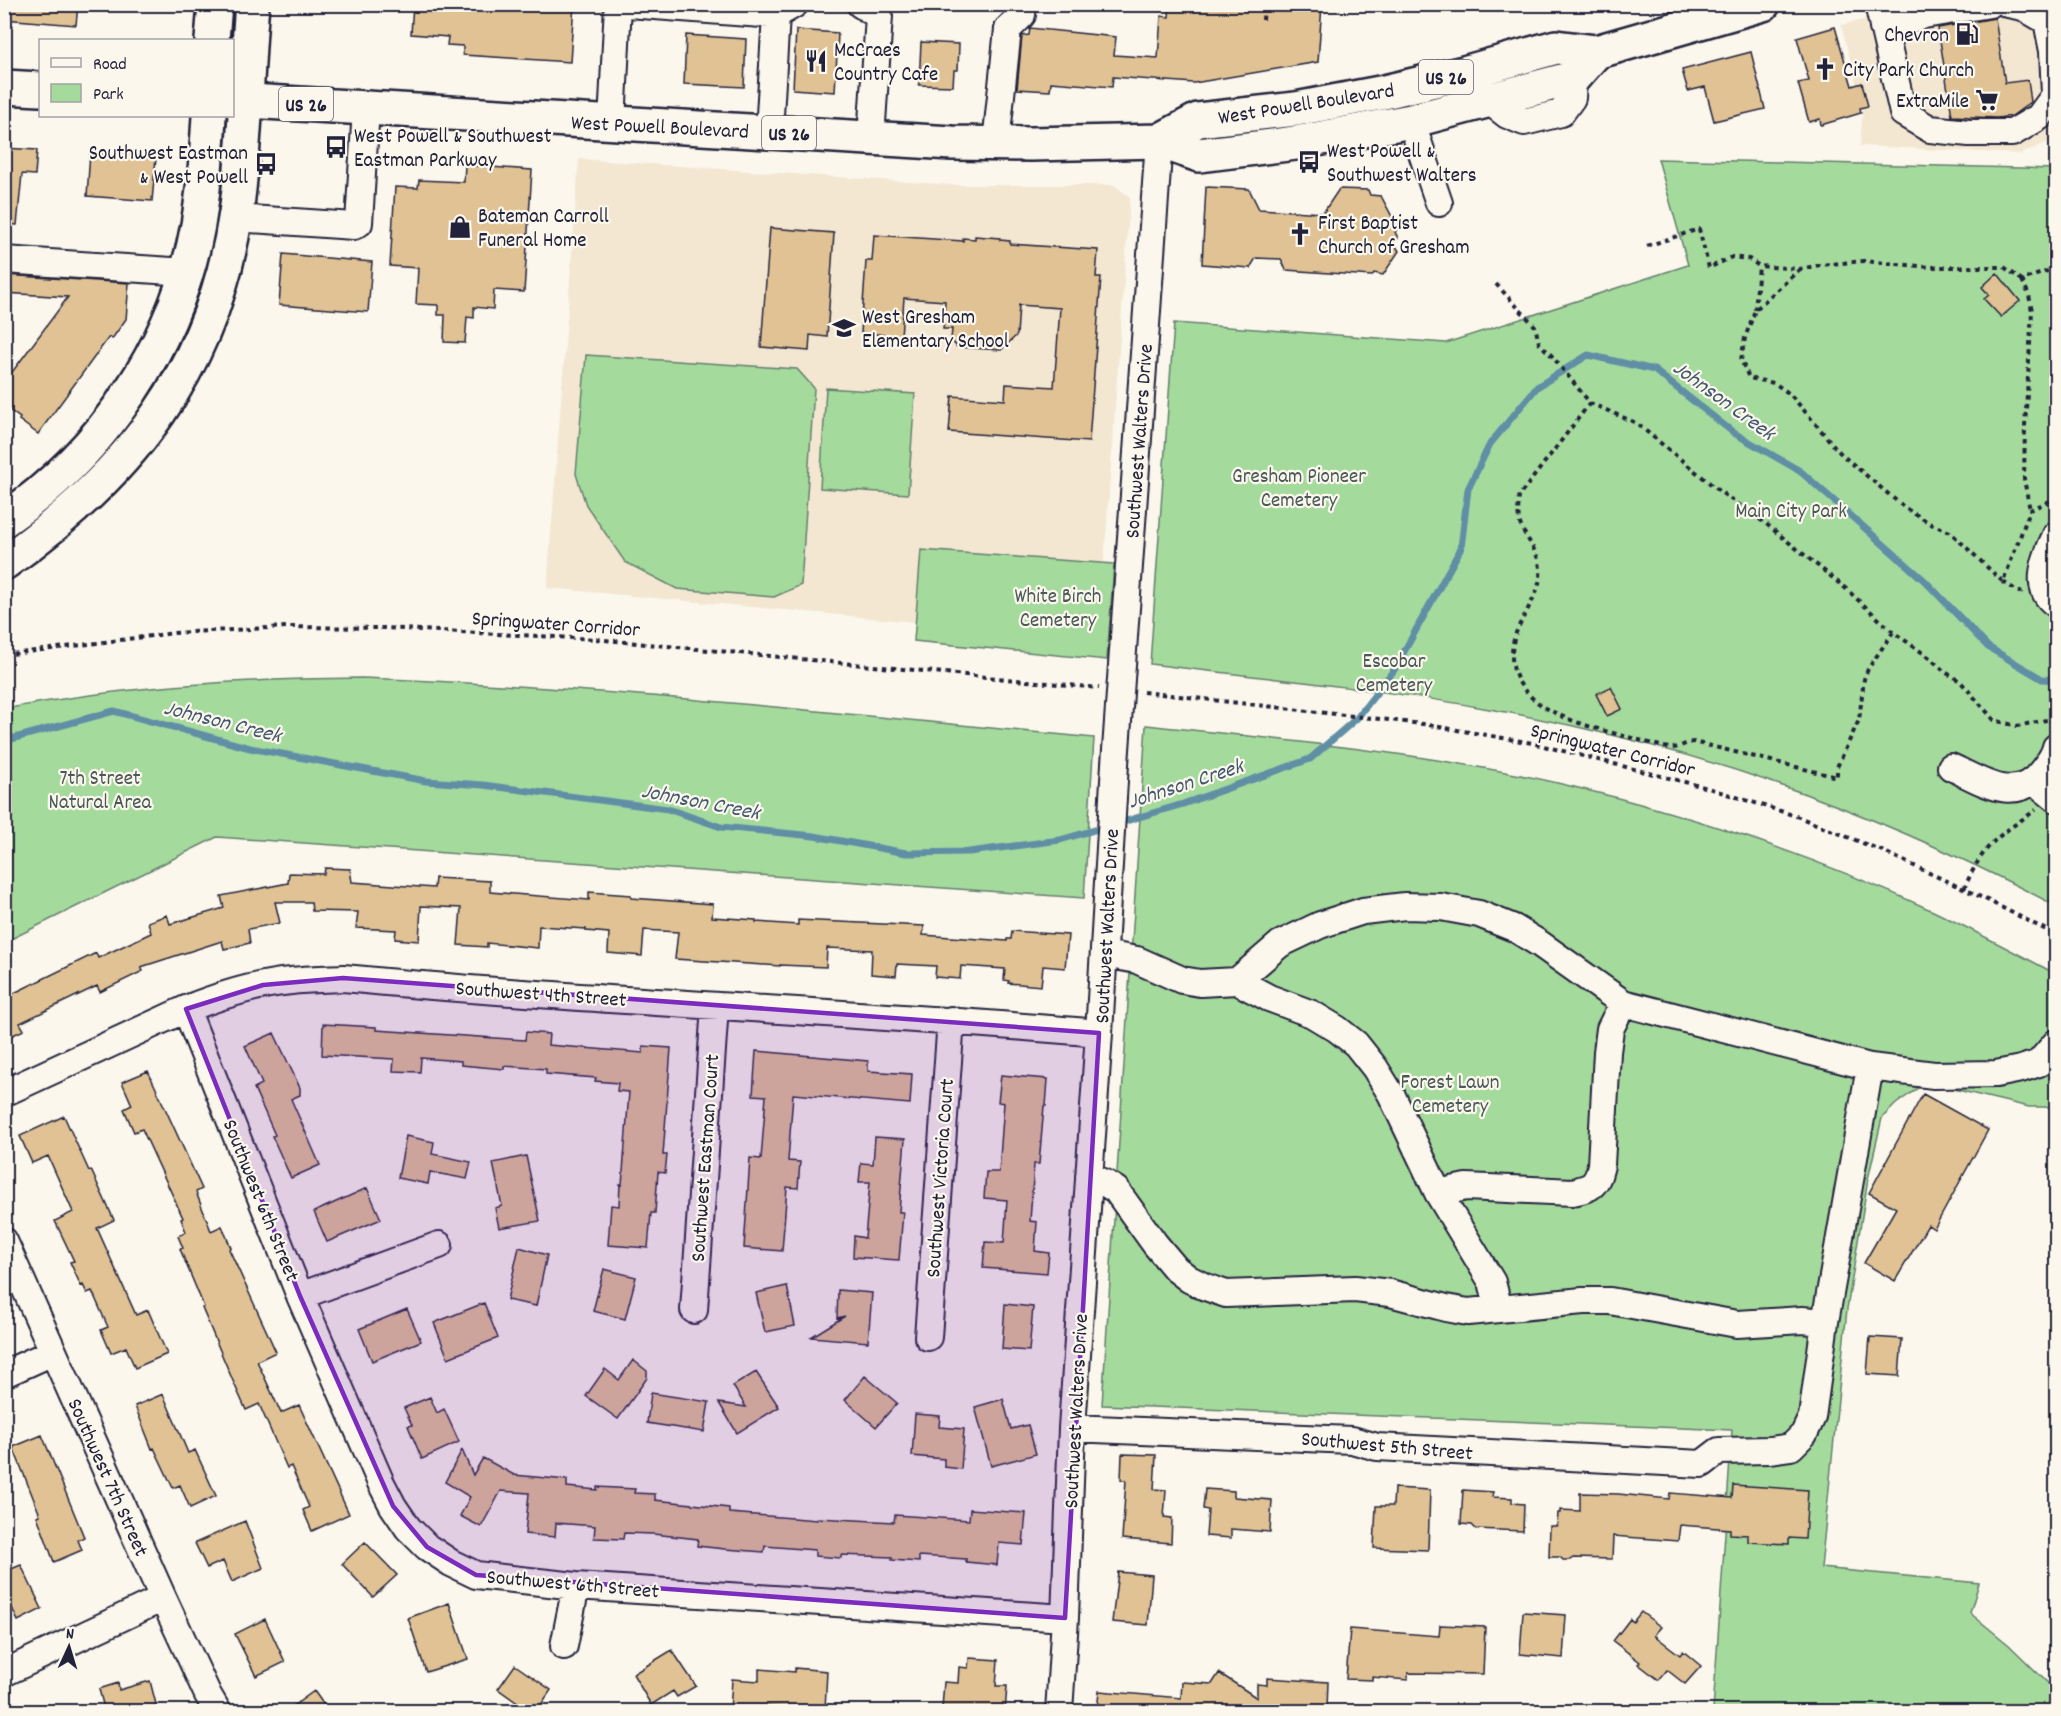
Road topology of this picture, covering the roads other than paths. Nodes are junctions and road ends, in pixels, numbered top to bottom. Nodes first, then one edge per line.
1 (215, 4) edge
2 (252, 4) edge
3 (618, 4) edge
4 (628, 4) edge
5 (860, 4) edge
6 (1023, 4) edge
7 (1763, 4) edge
8 (1990, 4) edge
9 (2008, 4) edge
10 (785, 10) edge
11 (1696, 14) edge
12 (1880, 16) edge
13 (212, 39) edge
14 (2055, 51) edge
15 (1596, 52) junction
16 (4, 87) edge
17 (39, 89) edge
18 (239, 100) edge
19 (366, 108) junction
20 (209, 117) edge
21 (1411, 121) junction
22 (612, 123) junction
23 (769, 132) junction
24 (871, 138) junction
25 (1159, 141) junction
26 (996, 143) junction
27 (1439, 203) dead end
28 (235, 218) junction
29 (4, 260) edge
30 (187, 272) junction
31 (12, 515) edge
32 (2056, 535) edge
33 (42, 536) junction
34 (4, 562) edge
35 (2056, 604) edge
36 (2056, 747) edge
37 (1951, 767) dead end
38 (2048, 793) edge
39 (1104, 954) junction
40 (1237, 981) junction
41 (1623, 1003) junction
42 (715, 1006) junction
43 (186, 1009) junction
44 (951, 1020) junction
45 (1099, 1033) junction
46 (2056, 1043) edge
47 (1870, 1067) junction
48 (4, 1093) edge
49 (1089, 1176) junction
50 (1438, 1193) junction
51 (4, 1241) edge
52 (439, 1245) dead end
53 (300, 1296) junction
54 (1498, 1309) junction
55 (694, 1310) dead end
56 (1825, 1322) junction
57 (928, 1337) dead end
58 (53, 1352) junction
59 (4, 1374) edge
60 (1072, 1428) junction
61 (576, 1586) junction
62 (163, 1598) junction
63 (1065, 1618) junction
64 (564, 1646) dead end
65 (4, 1673) edge
66 (218, 1712) edge
67 (1059, 1712) edge

1 - 13 main road
2 - 18 main road
3 - 22 street
4 - 10 street
5 - 24 street
6 - 26 street
7 - 11 main road, West Powell Boulevard / US 26
8 - 12 street
9 - 14 street
10 - 23 street
11 - 15 main road, West Powell Boulevard / US 26
12 - 14 street
15 - 21 main road, West Powell Boulevard / US 26
15 - 25 main road, West Powell Boulevard / US 26
16 - 17 main road
18 - 19 main road, West Powell Boulevard / US 26
18 - 28 main road
19 - 22 main road, West Powell Boulevard / US 26
19 - 28 street
20 - 30 main road
21 - 25 main road, West Powell Boulevard / US 26
21 - 27 street
22 - 23 main road, West Powell Boulevard / US 26
23 - 24 main road, West Powell Boulevard / US 26
24 - 26 main road, West Powell Boulevard / US 26
25 - 26 main road, West Powell Boulevard / US 26
25 - 39 street, Southwest Walters Drive
28 - 33 main road
29 - 30 street
30 - 31 main road
31 - 33 street
32 - 35 street
33 - 34 main road
36 - 38 street
37 - 38 street
39 - 40 street
39 - 45 street, Southwest Walters Drive
40 - 41 street
40 - 50 street
41 - 47 street
41 - 50 street
42 - 43 street, Southwest 4th Street
42 - 44 street, Southwest 4th Street
42 - 55 street, Southwest Eastman Court
43 - 48 street, Southwest 4th Street
43 - 53 street, Southwest 6th Street
44 - 45 street, Southwest 4th Street
44 - 57 street, Southwest Victoria Court
45 - 49 street, Southwest Walters Drive
46 - 47 street
47 - 56 street
49 - 54 street
49 - 60 street, Southwest Walters Drive
50 - 54 street
51 - 58 street, Southwest 7th Street
52 - 53 street
53 - 61 street, Southwest 6th Street
54 - 56 street
56 - 60 street, Southwest 5th Street
58 - 59 street
58 - 62 street, Southwest 7th Street
60 - 63 street, Southwest Walters Drive
61 - 63 street, Southwest 6th Street
61 - 64 street
62 - 65 street
62 - 66 street, Southwest 7th Street
63 - 67 street, Southwest Walters Drive

